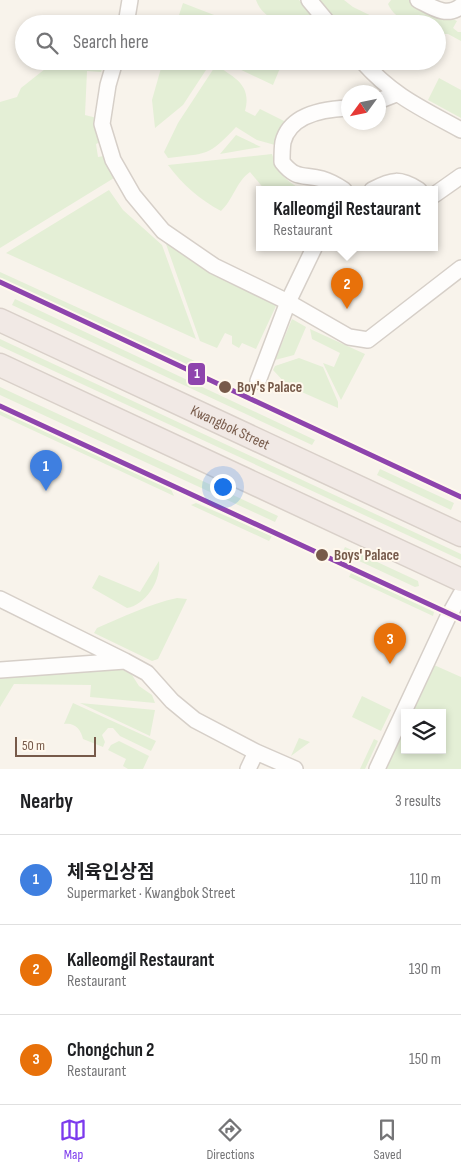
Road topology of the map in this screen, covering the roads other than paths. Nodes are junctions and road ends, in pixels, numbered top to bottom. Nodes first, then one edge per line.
1 (130, 0) edge
2 (309, 0) edge
3 (418, 0) edge
4 (461, 6) edge
5 (128, 15) edge
6 (322, 15) edge
7 (112, 70) edge
8 (370, 70) edge
9 (396, 94) junction
10 (386, 98) edge
11 (341, 108) edge
12 (461, 130) edge
13 (461, 176) edge
14 (336, 186) edge
15 (382, 186) edge
16 (412, 186) edge
17 (438, 192) edge
18 (313, 251) edge
19 (461, 268) edge
20 (288, 302) junction
21 (0, 320) edge
22 (0, 365) edge
23 (258, 381) dead end
24 (461, 535) edge
25 (461, 580) edge
26 (461, 594) edge
27 (0, 599) edge
28 (125, 661) junction
29 (0, 670) edge
30 (256, 752) junction
31 (248, 769) edge
32 (295, 769) edge
33 (377, 769) edge

1 - 5 street
2 - 6 street
3 - 4 street
7 - 20 street
8 - 9 street
9 - 10 street
9 - 12 street
11 - 14 street
13 - 17 street
15 - 16 street
18 - 20 street
19 - 20 street
20 - 23 street
21 - 24 highway, Kwangbok Street
22 - 25 highway
26 - 33 street
27 - 28 street
28 - 29 street
28 - 30 street
30 - 31 street
30 - 32 street

